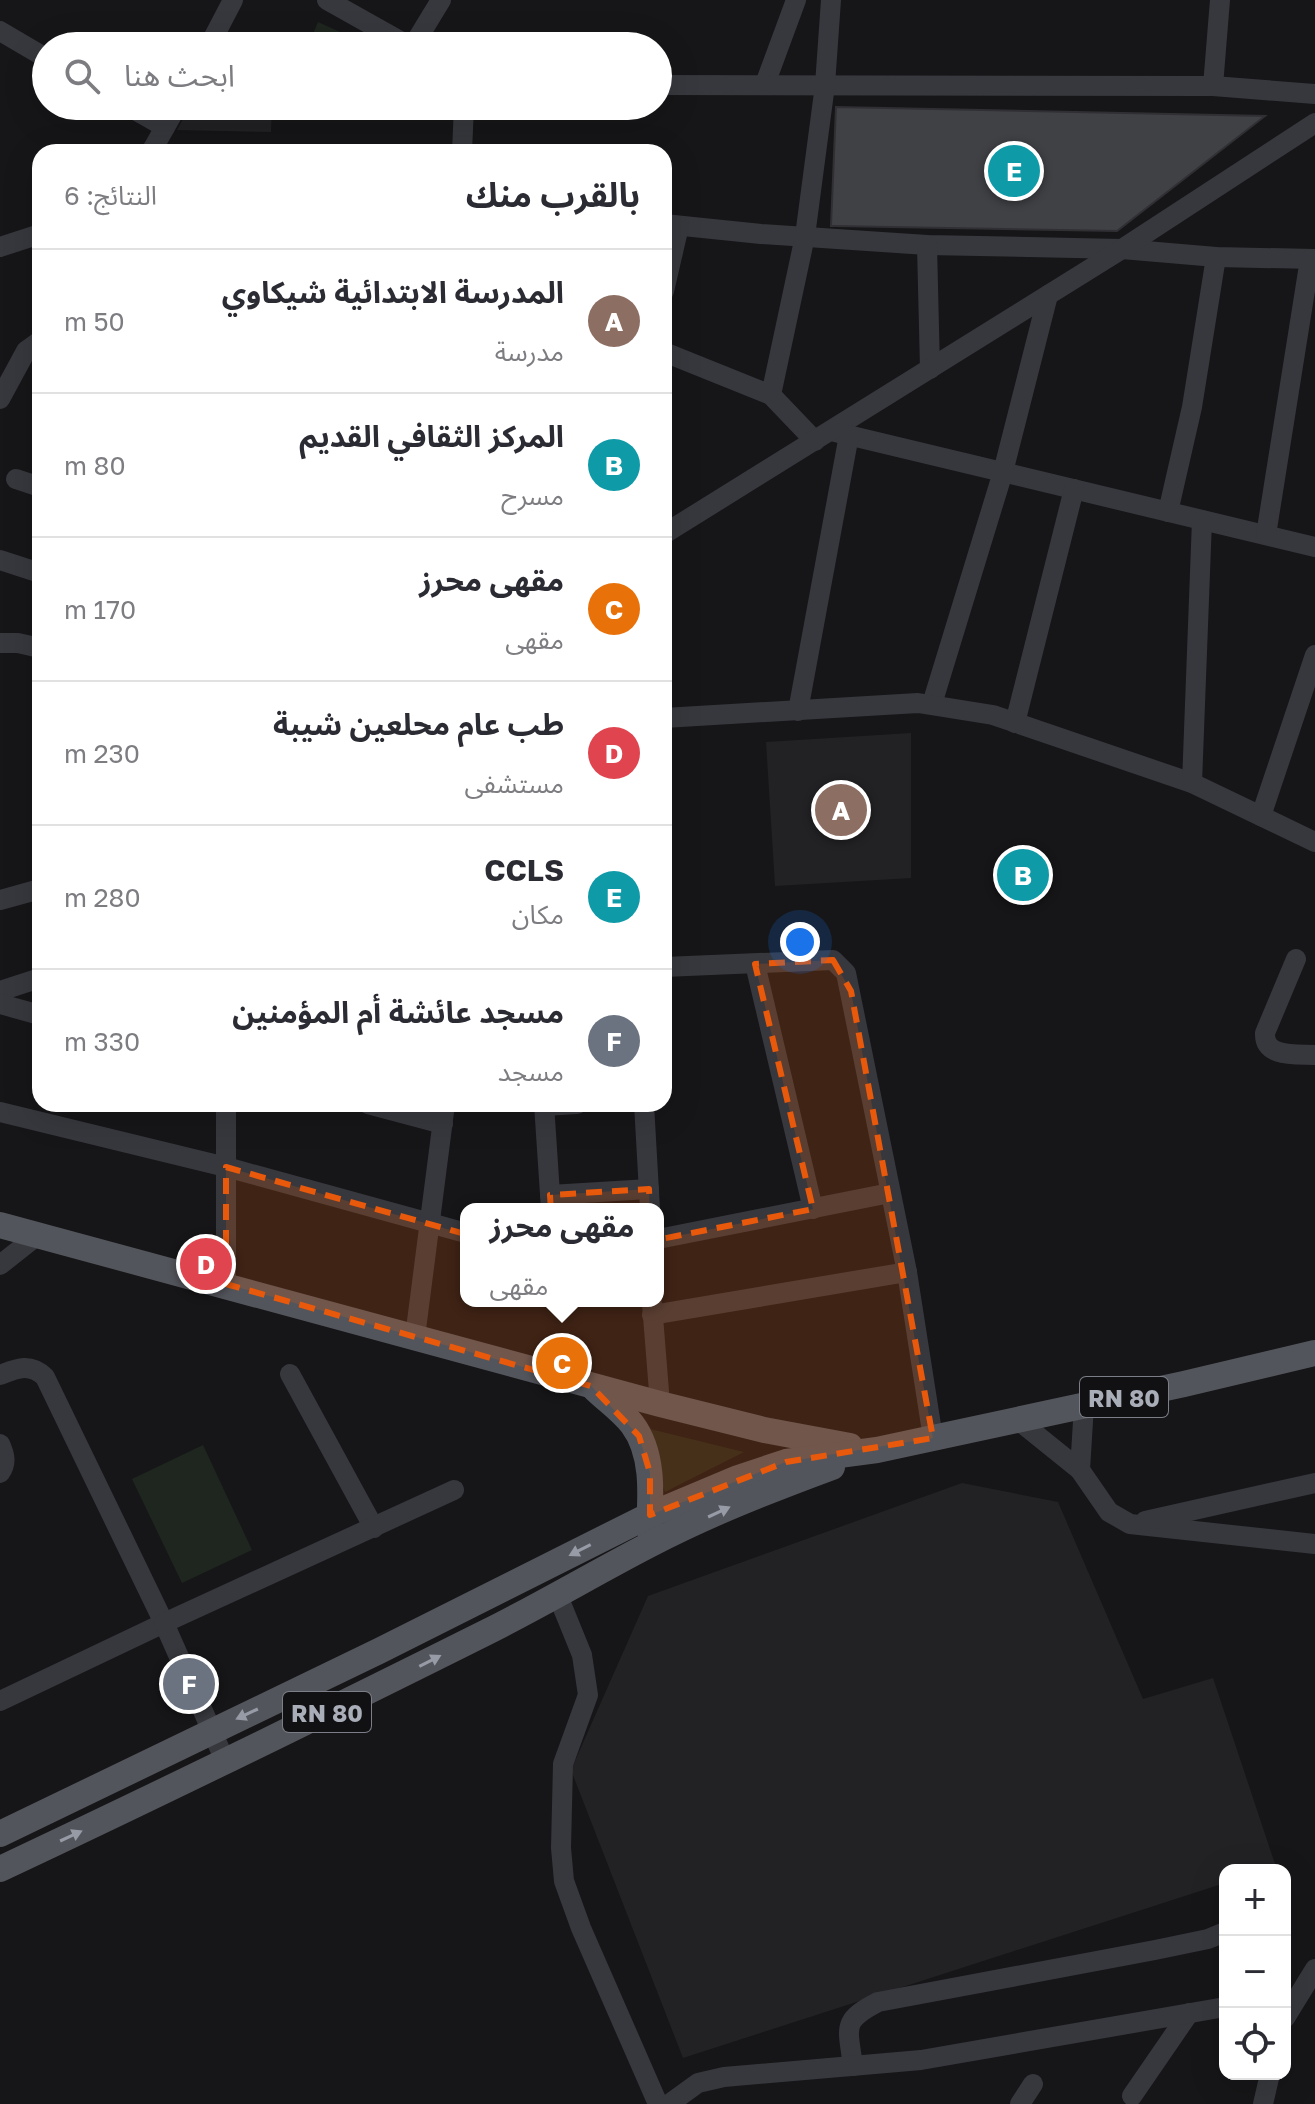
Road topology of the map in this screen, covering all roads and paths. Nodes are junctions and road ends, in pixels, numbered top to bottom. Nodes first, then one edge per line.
1 (233, 0) edge
2 (327, 0) edge
3 (441, 0) edge
4 (796, 0) edge
5 (831, 0) edge
6 (1220, 0) edge
7 (0, 31) edge
8 (216, 32) edge
9 (385, 32) edge
10 (420, 32) edge
11 (32, 50) edge
12 (765, 84) junction
13 (672, 85) edge
14 (825, 85) junction
15 (1213, 86) junction
16 (1315, 94) edge
17 (153, 120) edge
18 (169, 120) edge
19 (463, 120) edge
20 (1315, 123) edge
21 (165, 127) junction
22 (155, 144) edge
23 (462, 144) edge
24 (672, 225) edge
25 (805, 236) junction
26 (32, 237) edge
27 (927, 245) junction
28 (0, 247) edge
29 (1122, 249) junction
30 (1216, 257) junction
31 (1312, 259) edge
32 (1048, 295) junction
33 (32, 347) edge
34 (32, 348) edge
35 (672, 355) edge
36 (0, 368) edge
37 (930, 369) junction
38 (771, 395) junction
39 (0, 399) edge
40 (832, 435) junction
41 (1003, 472) junction
42 (16, 479) dead end
43 (32, 484) edge
44 (1074, 489) junction
45 (1168, 512) junction
46 (1202, 520) junction
47 (672, 529) edge
48 (1266, 535) junction
49 (1315, 547) edge
50 (0, 560) edge
51 (32, 570) edge
52 (0, 643) edge
53 (32, 646) edge
54 (1315, 655) edge
55 (932, 704) junction
56 (798, 711) junction
57 (672, 718) edge
58 (1015, 723) junction
59 (1192, 783) junction
60 (1261, 816) junction
61 (1315, 842) edge
62 (32, 891) edge
63 (0, 900) edge
64 (1296, 959) dead end
65 (755, 964) junction
66 (672, 967) edge
67 (32, 981) edge
68 (0, 991) edge
69 (0, 1004) edge
70 (32, 1013) edge
71 (1315, 1055) edge
72 (0, 1112) edge
73 (226, 1112) edge
74 (544, 1112) edge
75 (644, 1112) edge
76 (444, 1114) edge
77 (226, 1167) junction
78 (890, 1193) junction
79 (649, 1199) edge
80 (550, 1202) edge
81 (813, 1209) junction
82 (429, 1223) junction
83 (0, 1225) edge
84 (460, 1231) edge
85 (38, 1235) junction
86 (664, 1238) edge
87 (0, 1265) edge
88 (907, 1272) junction
89 (226, 1284) junction
90 (664, 1306) edge
91 (652, 1308) edge
92 (415, 1337) junction
93 (1315, 1353) edge
94 (290, 1374) dead end
95 (0, 1375) edge
96 (591, 1386) junction
97 (660, 1404) junction
98 (1084, 1405) junction
99 (1018, 1420) junction
100 (933, 1438) junction
101 (0, 1444) edge
102 (877, 1450) junction
103 (1080, 1470) junction
104 (0, 1473) edge
105 (1315, 1483) edge
106 (454, 1490) dead end
107 (650, 1515) junction
108 (1130, 1524) junction
109 (374, 1528) junction
110 (1315, 1544) edge
111 (648, 1545) junction
112 (558, 1596) junction
113 (164, 1623) junction
114 (379, 1651) junction
115 (392, 1680) junction
116 (0, 1701) edge
117 (212, 1731) junction
118 (226, 1763) junction
119 (0, 1834) edge
120 (0, 1869) edge
121 (1219, 1934) edge
122 (1315, 1969) edge
123 (1292, 1995) edge
124 (1219, 2008) edge
125 (1189, 2013) junction
126 (853, 2066) junction
127 (1269, 2080) edge
128 (1033, 2084) dead end
129 (1135, 2101) edge
130 (658, 2104) edge
131 (669, 2104) edge
132 (1020, 2104) edge
133 (1263, 2104) edge

1 - 8 street
2 - 9 street
3 - 10 street
4 - 12 street
5 - 14 street
6 - 15 street
7 - 11 street
12 - 13 street
12 - 14 street
14 - 15 street
14 - 25 street
15 - 16 street
17 - 21 street
18 - 21 street
19 - 23 street
20 - 29 street
21 - 22 street
24 - 25 street
25 - 27 street
25 - 38 street
26 - 28 street
27 - 29 street
27 - 37 street
29 - 30 street
29 - 32 street
30 - 31 street
30 - 45 street
31 - 48 street
32 - 37 street
32 - 41 street
33 - 36 street
34 - 39 street
35 - 38 street
37 - 40 street
38 - 40 street
40 - 41 street
40 - 47 street
40 - 56 street
41 - 44 street
41 - 55 street
42 - 43 street
44 - 45 street
44 - 58 street
45 - 46 street
46 - 48 street
46 - 59 street
48 - 49 street
50 - 51 street
52 - 53 street
54 - 60 street
55 - 56 street
55 - 58 street
56 - 57 street
58 - 59 street
59 - 60 street
60 - 61 street
62 - 63 street
64 - 71 street
65 - 66 street
65 - 78 street
65 - 81 street
67 - 68 street
69 - 70 street
72 - 77 street
73 - 77 street
74 - 80 street
75 - 79 street
76 - 82 street
77 - 82 street
77 - 89 street
78 - 81 street
78 - 88 street
79 - 80 street
81 - 86 street
82 - 84 street
82 - 92 street
83 - 85 main road
85 - 87 street
85 - 89 main road
88 - 90 street
88 - 100 street
89 - 92 main road
91 - 97 street
92 - 96 main road
93 - 98 main road, RN 80
94 - 109 street
95 - 113 street
96 - 97 main road
96 - 107 main road
97 - 102 main road
98 - 99 main road, RN 80
98 - 103 street
99 - 100 main road, RN 80
99 - 103 street
100 - 102 main road, RN 80
101 - 104 street
102 - 107 main road, RN 80
111 -> 102 main road, RN 80
103 - 108 street
105 - 108 street
106 - 109 street
107 - 111 main road
107 -> 114 main road, RN 80
108 - 110 street
109 - 113 street
111 - 112 main road, RN 80
115 -> 112 main road, RN 80
112 - 130 street
113 - 116 street
113 - 117 street
114 - 115 main road
114 -> 117 main road, RN 80
115 - 118 main road, RN 80
117 - 118 street
117 - 119 main road, RN 80
120 -> 118 main road, RN 80
121 - 126 street
122 - 123 street
124 - 125 street
125 - 126 street
125 - 129 street
126 - 131 street
127 - 133 street
128 - 132 street

